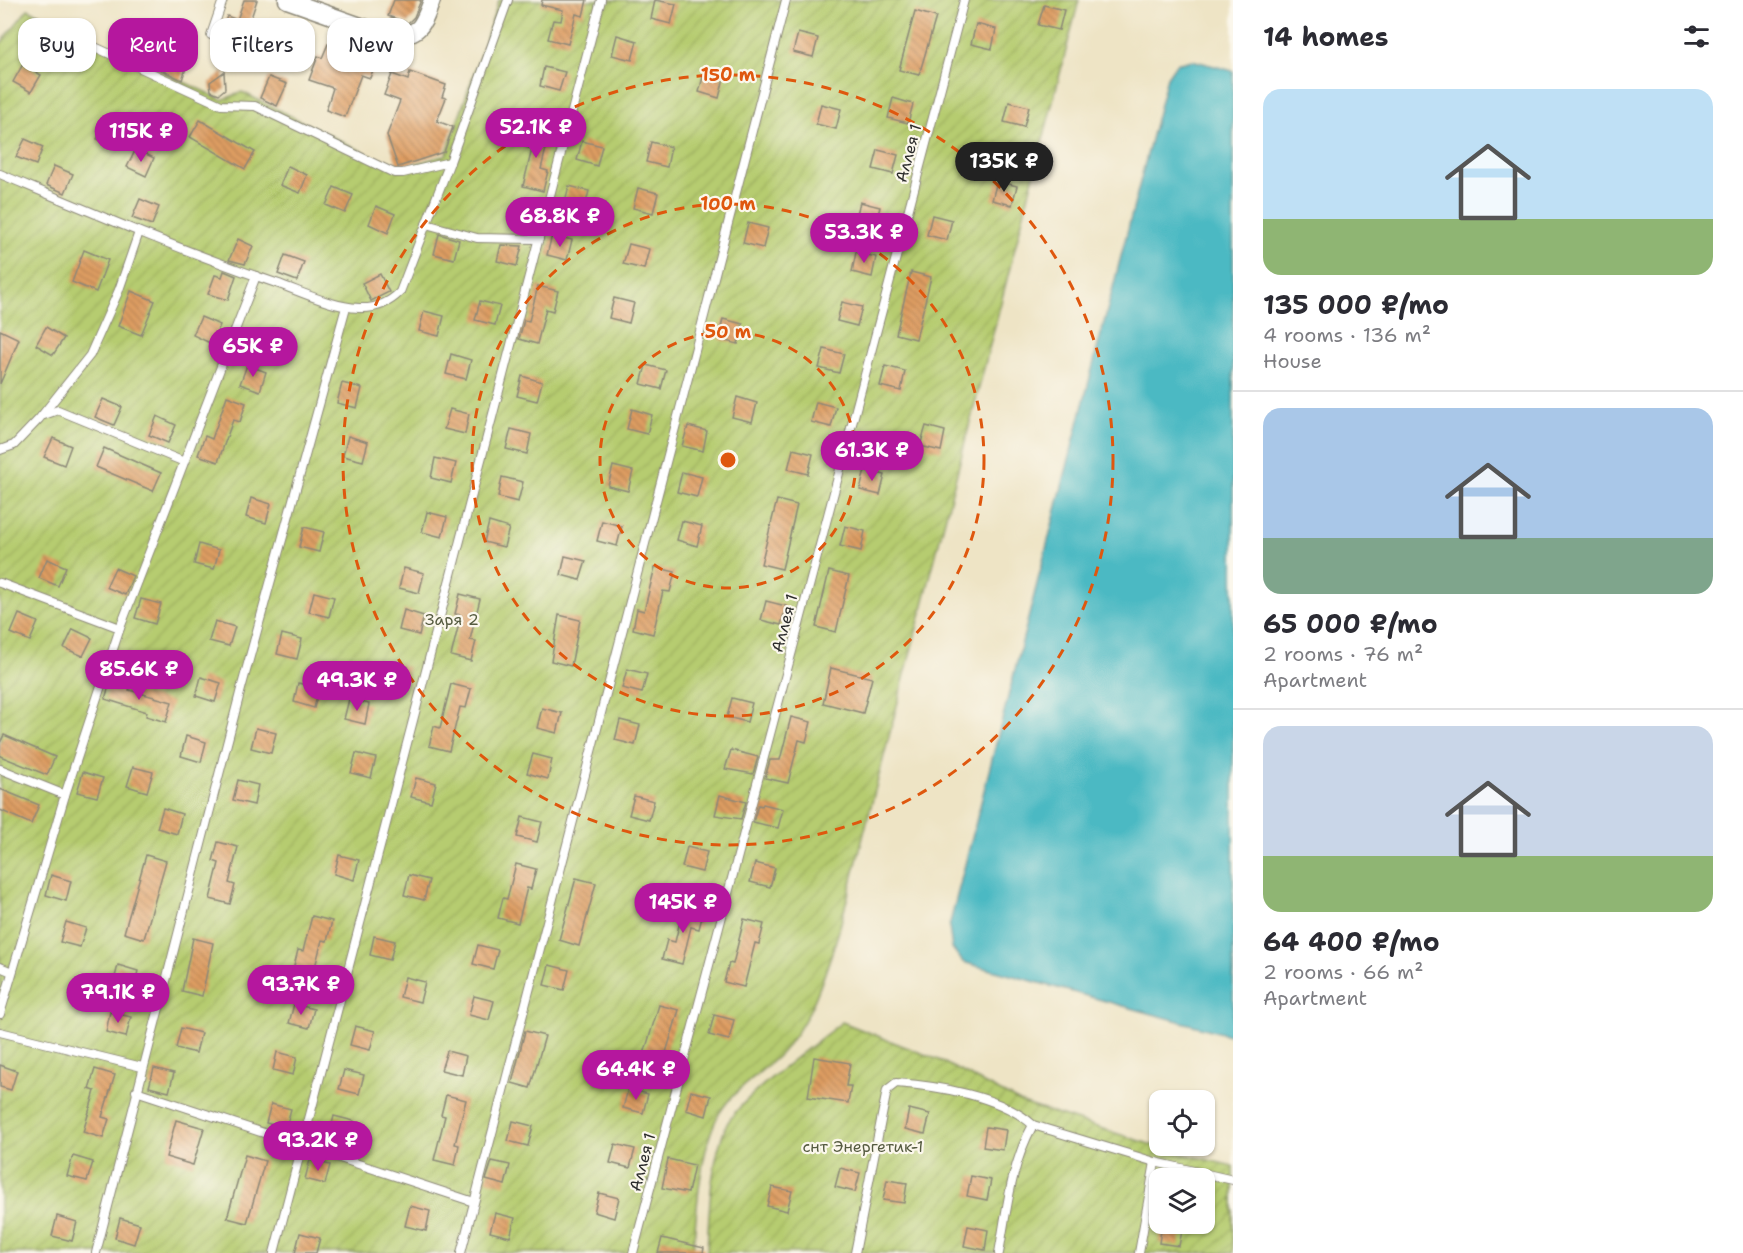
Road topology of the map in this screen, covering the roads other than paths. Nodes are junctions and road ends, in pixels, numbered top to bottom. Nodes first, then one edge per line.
1 (223, 0) edge
2 (287, 0) edge
3 (432, 0) edge
4 (508, 0) edge
5 (602, 0) edge
6 (786, 0) edge
7 (964, 0) edge
8 (217, 18) edge
9 (96, 48) edge
10 (450, 162) junction
11 (0, 174) edge
12 (426, 224) junction
13 (139, 232) junction
14 (538, 239) junction
15 (256, 276) junction
16 (346, 307) junction
17 (39, 419) junction
18 (0, 450) edge
19 (182, 461) junction
20 (0, 583) edge
21 (120, 628) junction
22 (0, 769) edge
23 (65, 795) junction
24 (0, 967) edge
25 (12, 972) junction
26 (0, 1014) edge
27 (0, 1032) edge
28 (142, 1067) junction
29 (136, 1091) junction
30 (1033, 1125) junction
31 (300, 1144) junction
32 (1155, 1162) junction
33 (1233, 1180) edge
34 (474, 1202) junction
35 (96, 1253) edge
36 (274, 1253) edge
37 (460, 1253) edge
38 (633, 1253) edge
39 (855, 1253) edge
40 (999, 1253) edge
41 (1139, 1253) edge

1 - 8 lane
2 - 3 street
4 - 10 lane
5 - 14 lane
6 - 34 lane
7 - 38 lane, Аллея 1
9 - 10 lane
10 - 12 lane
11 - 13 lane
12 - 14 lane
12 - 16 lane
13 - 15 lane
13 - 17 lane
14 - 31 lane
15 - 16 lane
15 - 19 lane
16 - 28 lane
17 - 18 lane
17 - 19 lane
19 - 21 lane
20 - 21 lane
21 - 23 lane
22 - 23 lane
23 - 25 lane
24 - 25 lane
25 - 26 lane
27 - 28 lane
28 - 29 lane
29 - 31 lane
29 - 35 lane
30 - 32 lane
30 - 39 lane
30 - 40 lane
31 - 34 lane
31 - 36 lane
32 - 33 lane
32 - 41 lane
34 - 37 lane

